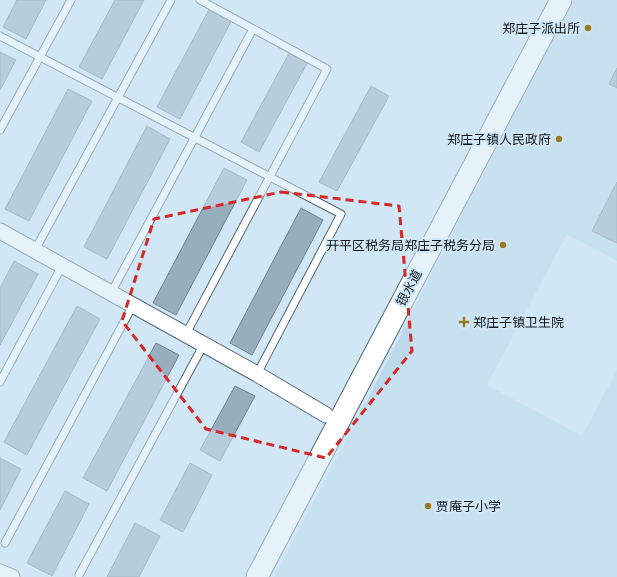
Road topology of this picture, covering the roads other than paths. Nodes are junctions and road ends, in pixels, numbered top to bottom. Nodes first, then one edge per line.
1 (71, 0) edge
2 (171, 0) edge
3 (200, 0) edge
4 (546, 0) edge
5 (561, 0) edge
6 (253, 29) junction
7 (0, 36) edge
8 (0, 130) edge
9 (270, 177) junction
10 (0, 231) edge
11 (35, 250) junction
12 (62, 266) junction
13 (111, 294) junction
14 (132, 305) junction
15 (186, 334) junction
16 (204, 344) junction
17 (257, 374) junction
18 (0, 382) edge
19 (326, 415) junction
20 (5, 543) dead end
21 (0, 572) edge
22 (79, 575) dead end
23 (12, 577) edge
24 (243, 577) edge
25 (257, 577) edge

1 - 8 lane
2 - 11 lane
3 - 6 lane
4 - 19 street, 银水道
5 - 25 street, 银水道
6 - 9 lane
6 - 13 lane
7 - 9 lane
9 - 15 lane
9 - 17 lane
10 - 11 street
11 - 12 street
12 - 13 street
12 - 18 lane
13 - 14 street
14 - 15 street
14 - 20 lane
15 - 16 street
16 - 17 street
16 - 22 lane
17 - 19 street
19 - 24 street, 银水道
21 - 23 street

